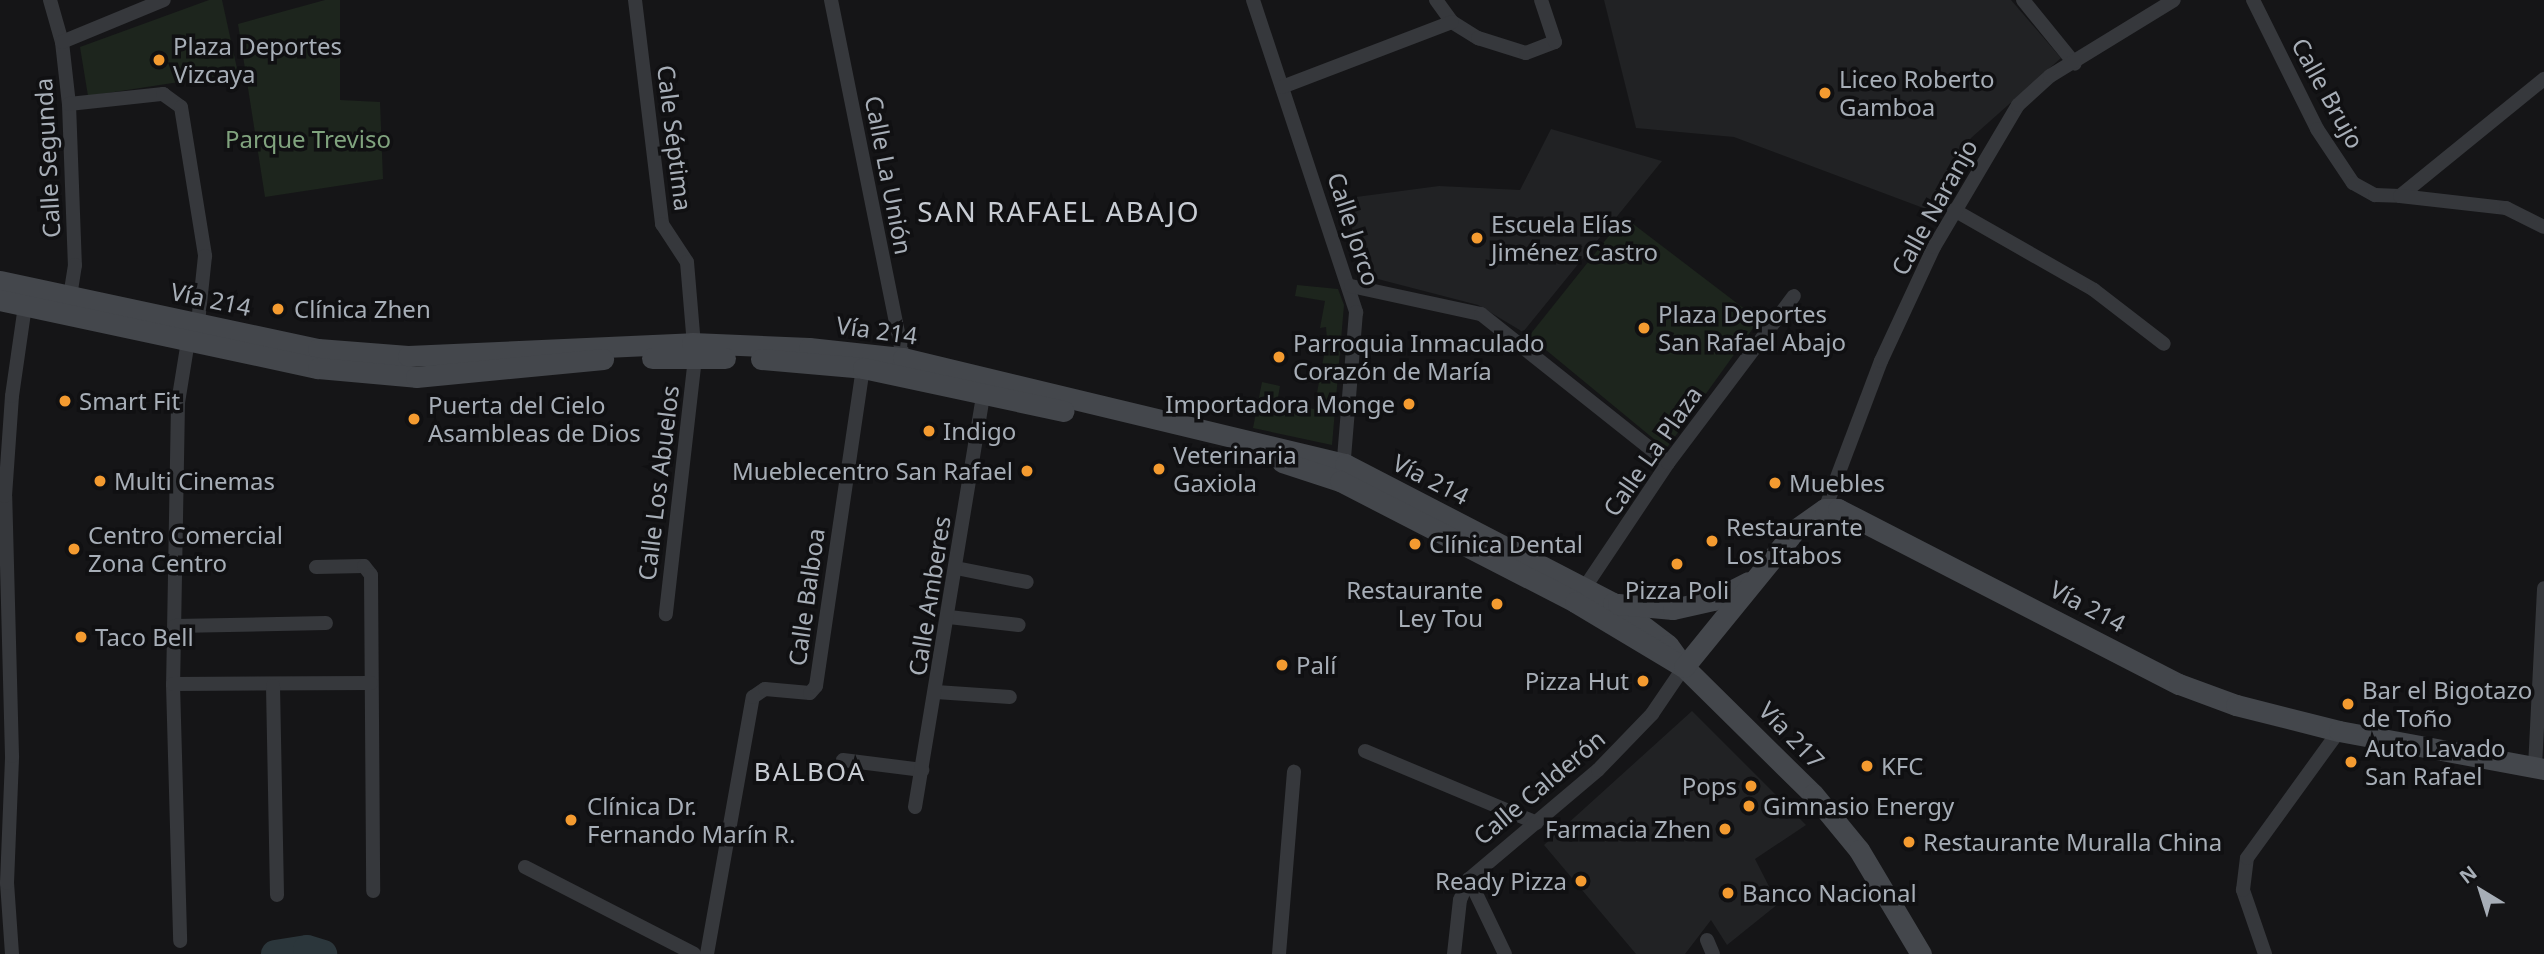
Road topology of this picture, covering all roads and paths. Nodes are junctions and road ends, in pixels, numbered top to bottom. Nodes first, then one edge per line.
1 (50, 0) edge
2 (164, 0) edge
3 (635, 0) edge
4 (831, 0) edge
5 (1253, 0) edge
6 (1436, 0) edge
7 (1541, 0) edge
8 (2023, 0) edge
9 (2174, 0) edge
10 (2253, 0) edge
11 (1452, 22) junction
12 (62, 42) junction
13 (2075, 64) junction
14 (2544, 79) edge
15 (1282, 87) junction
16 (69, 104) junction
17 (2400, 196) junction
18 (1954, 210) junction
19 (2544, 227) edge
20 (0, 281) edge
21 (1351, 286) junction
22 (26, 296) junction
23 (1794, 296) dead end
24 (0, 300) edge
25 (69, 305) junction
26 (193, 332) junction
27 (2164, 344) dead end
28 (694, 350) junction
29 (903, 358) junction
30 (864, 360) junction
31 (984, 392) junction
32 (1668, 463) junction
33 (1342, 472) junction
34 (1825, 509) junction
35 (316, 567) dead end
36 (956, 568) junction
37 (1753, 579) junction
38 (1027, 582) dead end
39 (2544, 588) edge
40 (1580, 595) junction
41 (1613, 603) junction
42 (666, 614) dead end
43 (949, 617) junction
44 (326, 623) dead end
45 (1019, 625) dead end
46 (174, 626) junction
47 (1684, 667) junction
48 (371, 683) junction
49 (173, 684) junction
50 (273, 686) junction
51 (936, 692) junction
52 (1010, 696) dead end
53 (2339, 731) junction
54 (1365, 751) dead end
55 (843, 760) dead end
56 (2539, 768) edge
57 (922, 770) junction
58 (1294, 772) dead end
59 (915, 807) dead end
60 (1537, 823) junction
61 (525, 867) dead end
62 (1469, 879) junction
63 (373, 891) dead end
64 (277, 895) dead end
65 (1707, 940) dead end
66 (180, 941) dead end
67 (12, 954) edge
68 (694, 954) edge
69 (707, 954) edge
70 (1279, 954) edge
71 (1454, 954) edge
72 (1505, 954) edge
73 (1713, 954) edge
74 (1920, 954) edge
75 (2265, 954) edge

1 - 12 street, Calle Segunda
2 - 12 street
3 - 28 street, Cale Séptima
4 - 29 street, Calle La Unión
5 - 15 street, Calle Jorco
6 - 11 street
7 - 11 street
8 - 13 street
9 - 13 street, Calle Naranjo
10 - 17 street, Calle Brujo
11 - 15 street
12 - 16 street, Calle Segunda
13 - 18 street, Calle Naranjo
14 - 17 street
15 - 21 street, Calle Jorco
16 - 25 street, Calle Segunda
16 - 26 street
17 - 19 street, Calle Brujo
18 - 27 street
18 - 34 street, Calle Naranjo
20 - 22 main road, Vía 214
21 - 32 street
21 - 33 street, Calle Jorco
22 - 24 main road, Vía 214
22 - 25 main road, Vía 214
22 - 67 street
23 - 32 street, Calle La Plaza
25 - 26 main road, Vía 214
26 - 28 main road, Vía 214
26 - 46 street
28 - 30 main road, Vía 214
28 - 42 street, Calle Los Abuelos
29 - 30 main road, Vía 214
29 - 33 main road, Vía 214
30 - 31 main road, Vía 214
30 - 69 street, Calle Balboa
31 - 33 main road, Vía 214
31 - 36 street, Calle Amberes
32 - 40 street, Calle La Plaza
33 - 40 main road, Vía 214
34 - 37 main road
34 - 53 main road, Vía 214
35 - 48 street
36 - 38 street
36 - 43 street, Calle Amberes
37 - 41 main road
37 - 47 main road
39 - 56 street
40 - 41 main road, Vía 214
40 - 47 main road, Vía 214
41 - 47 main road, Vía 214
43 - 45 street
43 - 51 street, Calle Amberes
44 - 46 street
46 - 49 street
47 - 60 street, Calle Calderón
47 - 74 main road, Vía 217
48 - 50 street
48 - 63 street
49 - 50 street
49 - 66 street
50 - 64 street
51 - 52 street
51 - 57 street, Calle Amberes
53 - 56 main road, Vía 214
53 - 75 street
54 - 60 street
55 - 57 street
57 - 59 street, Calle Amberes
58 - 70 street
60 - 62 street, Calle Calderón
61 - 68 street
62 - 71 street, Calle Calderón
62 - 72 street
65 - 73 street

